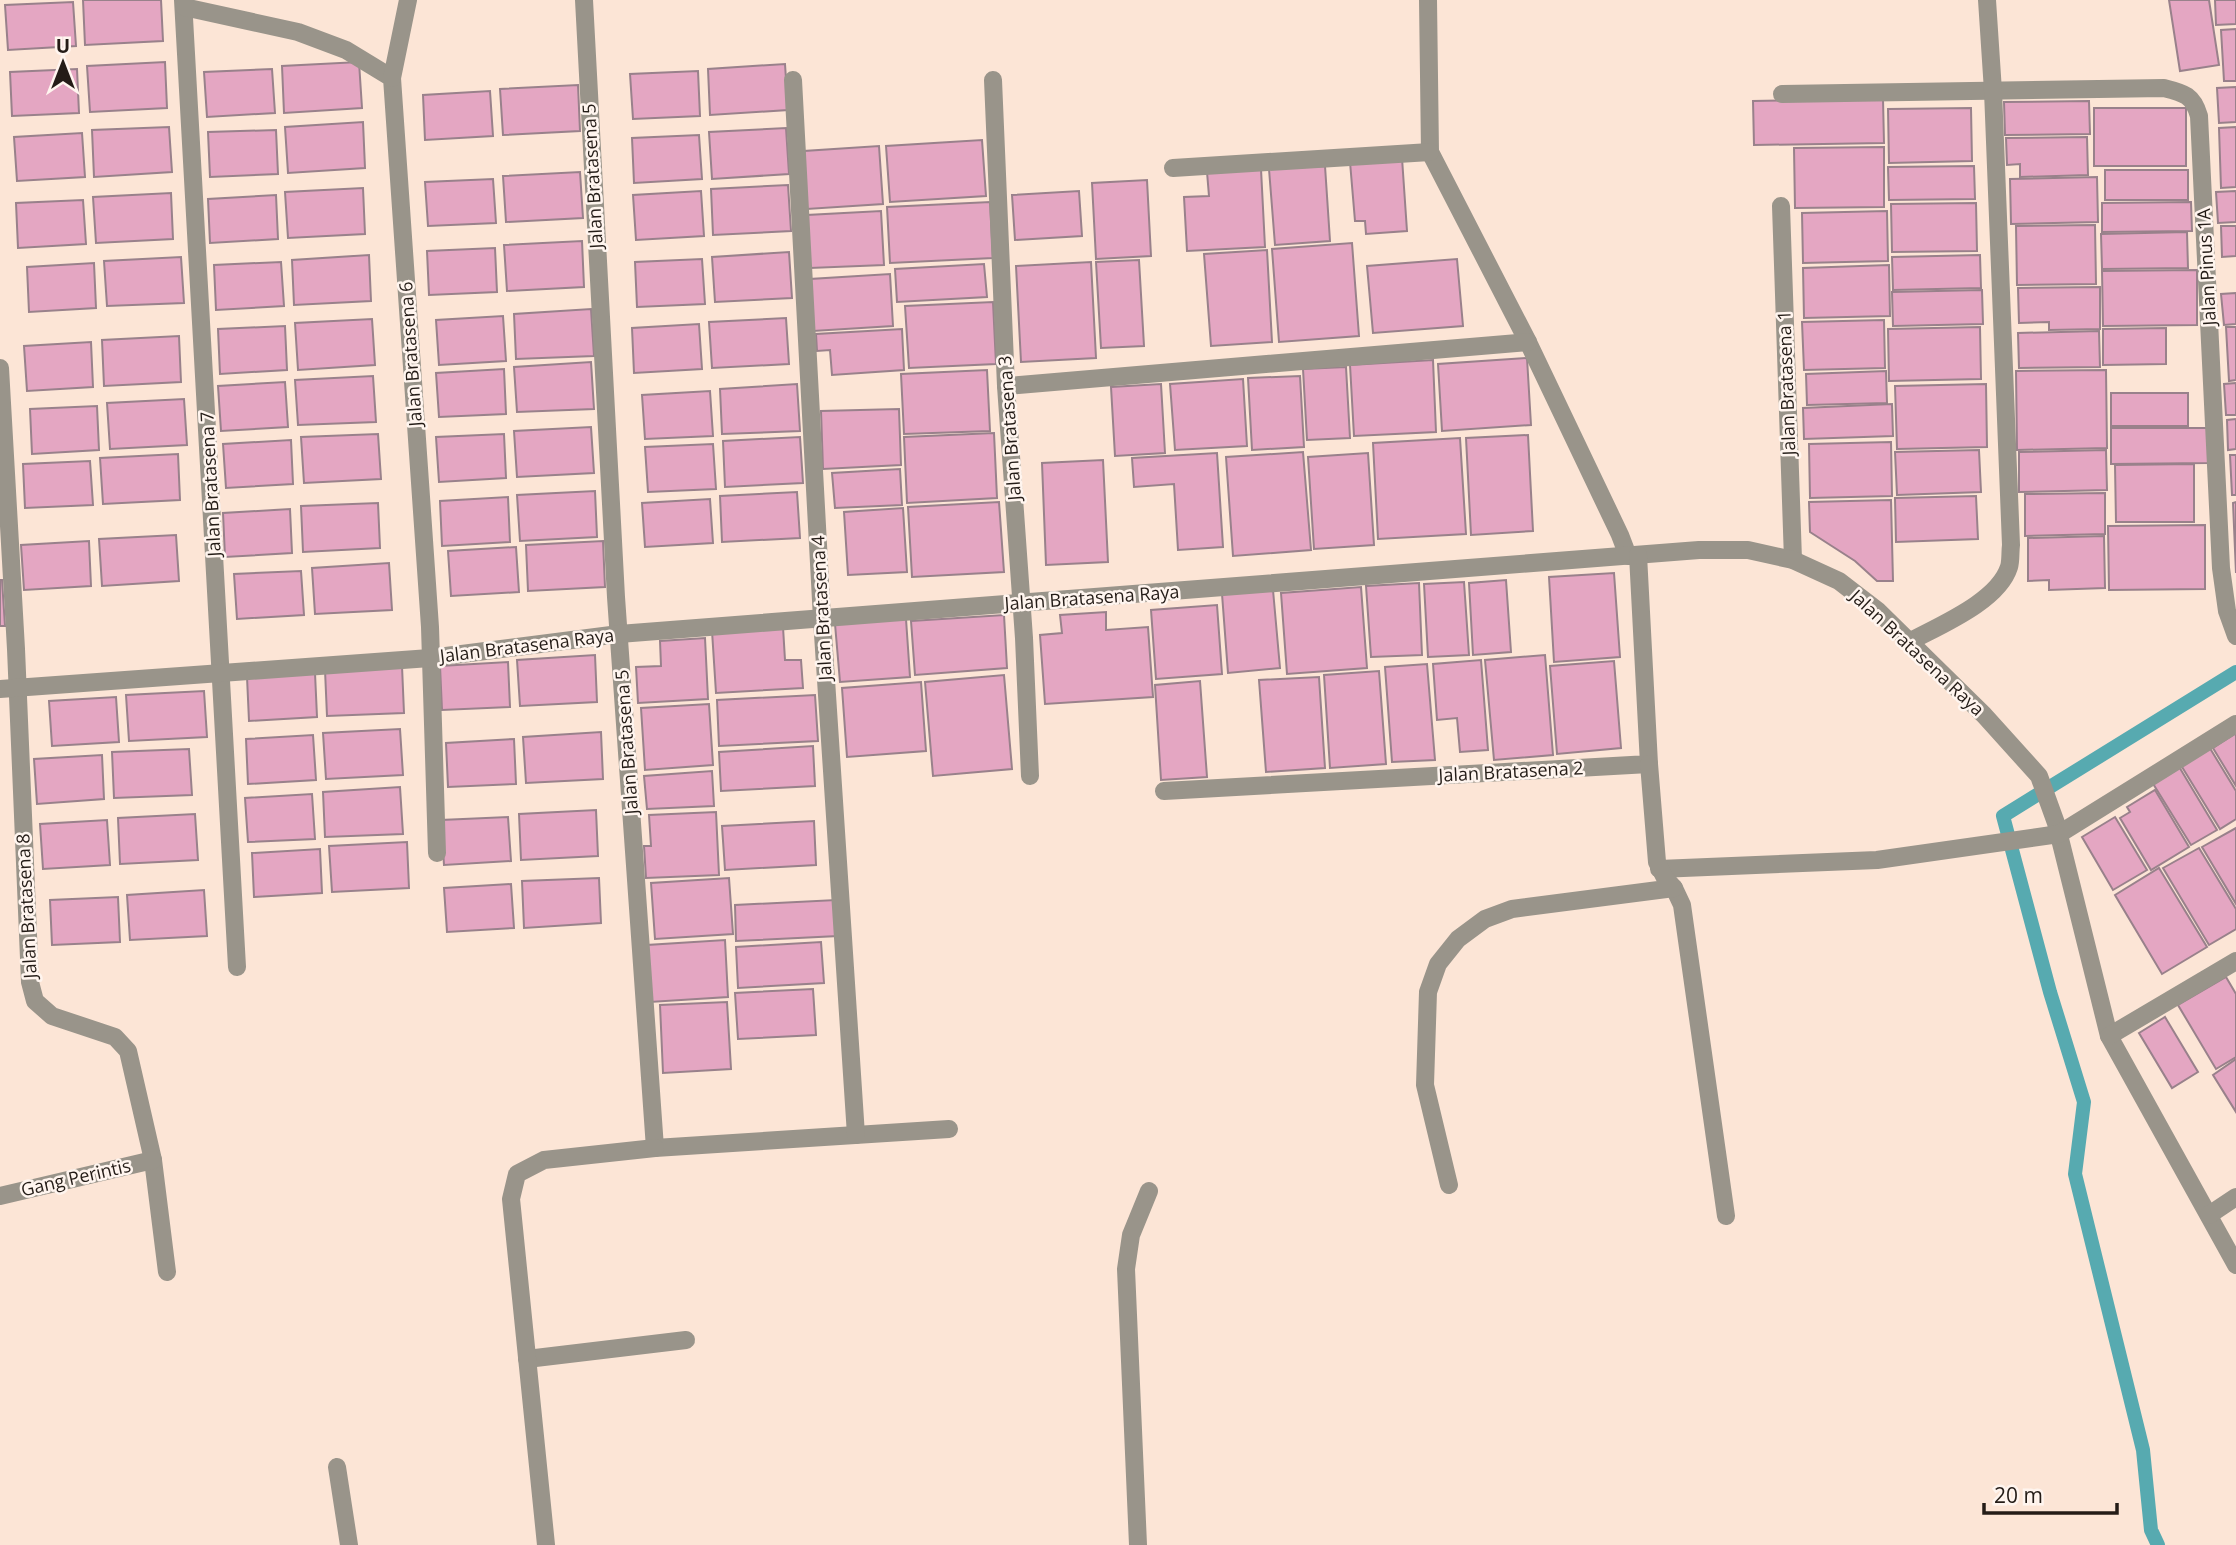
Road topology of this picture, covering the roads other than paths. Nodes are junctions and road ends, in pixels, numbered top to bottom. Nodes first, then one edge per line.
1 (408, 0) edge
2 (584, 0) edge
3 (1428, 0) edge
4 (1987, 0) edge
5 (183, 4) edge
6 (392, 78) junction
7 (793, 80) dead end
8 (993, 80) dead end
9 (1993, 91) junction
10 (1782, 94) dead end
11 (1430, 152) junction
12 (1172, 168) dead end
13 (1782, 206) dead end
14 (1528, 342) junction
15 (0, 368) edge
16 (1006, 386) junction
17 (1633, 556) junction
18 (1793, 560) junction
19 (1022, 603) junction
20 (822, 619) junction
21 (619, 634) junction
22 (2236, 636) edge
23 (1909, 642) junction
24 (430, 658) junction
25 (220, 672) junction
26 (8, 688) edge
27 (2236, 724) edge
28 (1648, 764) junction
29 (1030, 776) dead end
30 (1164, 791) dead end
31 (2059, 834) junction
32 (437, 853) dead end
33 (1659, 869) junction
34 (1674, 888) junction
35 (2236, 961) edge
36 (237, 967) dead end
37 (2109, 1036) junction
38 (949, 1129) dead end
39 (856, 1135) junction
40 (655, 1148) junction
41 (153, 1160) junction
42 (1450, 1185) dead end
43 (1149, 1191) dead end
44 (0, 1196) edge
45 (2236, 1197) edge
46 (2209, 1215) junction
47 (1726, 1216) dead end
48 (2236, 1265) edge
49 (167, 1272) dead end
50 (686, 1340) dead end
51 (527, 1359) junction
52 (337, 1466) dead end
53 (348, 1545) edge
54 (546, 1545) edge
55 (1138, 1545) edge

1 - 6 street, Jalan Bratasena 6
2 - 21 street, Jalan Bratasena 5
3 - 11 street
4 - 9 street
5 - 6 street
5 - 25 street, Jalan Bratasena 7
6 - 24 street, Jalan Bratasena 6
7 - 20 street, Jalan Bratasena 4
8 - 16 street, Jalan Bratasena 3
9 - 10 street
9 - 22 street, Jalan Pinus 1A
9 - 23 street
11 - 12 street
11 - 14 street
13 - 18 street, Jalan Bratasena 1
14 - 16 street
14 - 17 street
15 - 26 street, Jalan Bratasena 8
16 - 19 street, Jalan Bratasena 3
17 - 18 street, Jalan Bratasena Raya
17 - 19 street, Jalan Bratasena Raya
17 - 28 street
18 - 23 street, Jalan Bratasena Raya
19 - 20 street, Jalan Bratasena Raya
19 - 29 street, Jalan Bratasena 3
20 - 21 street, Jalan Bratasena Raya
20 - 39 street, Jalan Bratasena 4
21 - 24 street, Jalan Bratasena Raya
21 - 40 street, Jalan Bratasena 5
23 - 31 street, Jalan Bratasena Raya
24 - 25 street, Jalan Bratasena Raya
24 - 32 street, Jalan Bratasena 6
25 - 26 street, Jalan Bratasena Raya
25 - 36 street, Jalan Bratasena 7
26 - 41 street, Jalan Bratasena 8
27 - 31 street
28 - 30 street, Jalan Bratasena 2
28 - 33 street
31 - 33 street
31 - 37 street, Jalan Bratasena Raya
33 - 34 street
34 - 42 street
34 - 47 street
35 - 37 street
37 - 46 street, Jalan Bratasena Raya
38 - 39 street
39 - 40 street
40 - 51 street
41 - 44 street, Gang Perintis
41 - 49 street, Jalan Bratasena 8
43 - 55 street
45 - 46 street
46 - 48 street, Jalan Bratasena Raya
50 - 51 street
51 - 54 street
52 - 53 street

